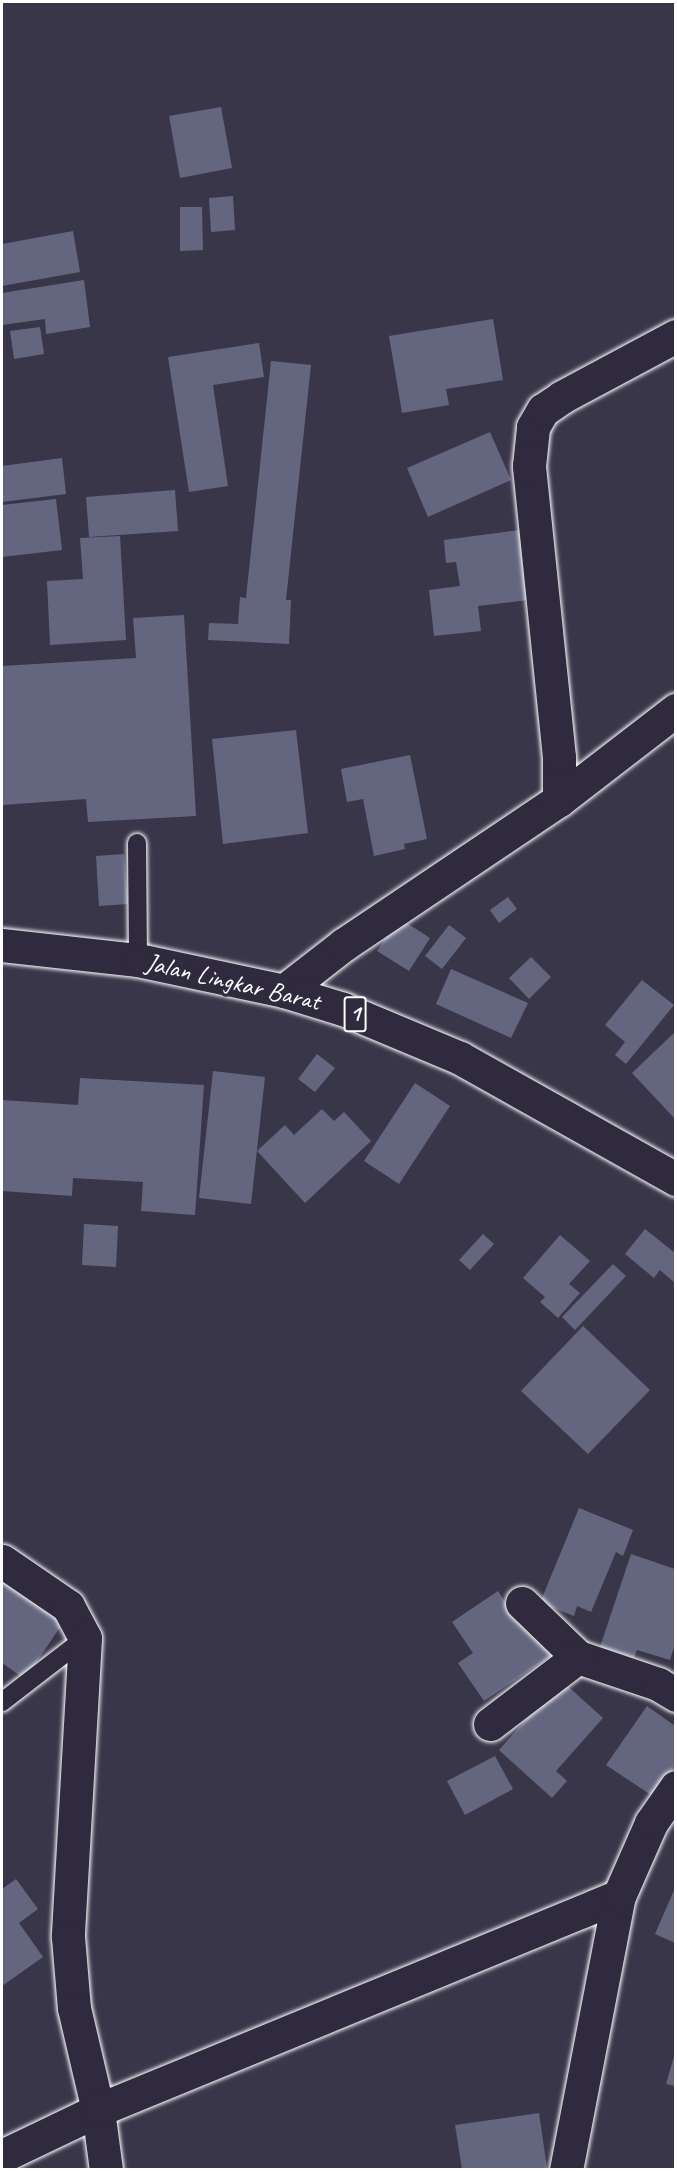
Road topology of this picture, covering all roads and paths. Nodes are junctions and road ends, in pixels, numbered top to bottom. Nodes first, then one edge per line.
1 (675, 336) edge
2 (675, 710) edge
3 (559, 800) junction
4 (137, 843) dead end
5 (2, 945) edge
6 (138, 960) junction
7 (284, 991) junction
8 (675, 1179) edge
9 (2, 1561) edge
10 (522, 1603) dead end
11 (85, 1638) junction
12 (578, 1657) junction
13 (675, 1695) edge
14 (2, 1702) edge
15 (490, 1724) dead end
16 (675, 1787) edge
17 (619, 1896) junction
18 (98, 2110) junction
19 (2, 2156) edge
20 (106, 2169) edge
21 (566, 2169) edge

1 - 3 main road
2 - 3 main road
3 - 7 main road
4 - 6 lane
5 - 6 main road, Jalan Lingkar Barat / 1
6 - 7 main road, Jalan Lingkar Barat / 1
7 - 8 main road, Jalan Lingkar Barat / 1
9 - 11 main road
10 - 12 main road
11 - 14 lane
11 - 18 main road
12 - 13 main road
12 - 15 main road
16 - 17 main road
17 - 18 main road
17 - 21 main road
18 - 19 main road
18 - 20 main road

